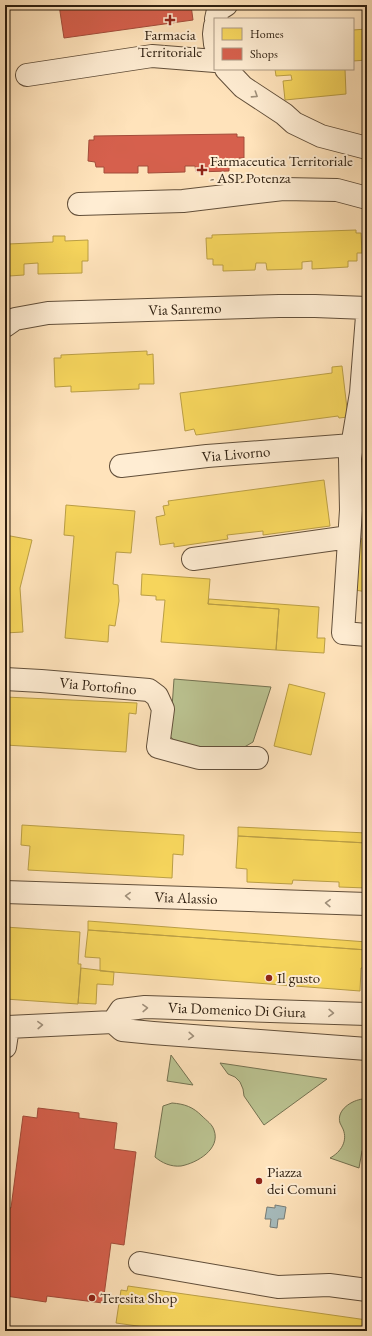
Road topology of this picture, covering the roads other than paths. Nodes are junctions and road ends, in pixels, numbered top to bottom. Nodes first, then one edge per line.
1 (226, 5) edge
2 (216, 18) edge
3 (214, 61) edge
4 (227, 70) edge
5 (27, 76) dead end
6 (367, 148) edge
7 (367, 198) edge
8 (80, 204) dead end
9 (367, 308) edge
10 (367, 316) edge
11 (5, 326) edge
12 (364, 394) edge
13 (352, 445) junction
14 (121, 466) dead end
15 (359, 511) edge
16 (349, 537) junction
17 (193, 559) dead end
18 (367, 635) edge
19 (5, 680) edge
20 (257, 758) dead end
21 (5, 892) edge
22 (367, 904) edge
23 (367, 1014) edge
24 (113, 1022) junction
25 (6, 1034) edge
26 (367, 1050) edge
27 (140, 1263) dead end
28 (367, 1290) edge

1 - 2 street
3 - 5 street
4 -> 6 street
7 - 8 street
9 - 11 street, Via Sanremo
10 - 12 street
12 - 13 street
13 - 14 street, Via Livorno
13 - 15 street
15 - 16 street
16 - 17 street
16 - 18 street
19 - 20 street, Via Portofino
22 -> 21 street, Via Alassio
24 -> 23 street, Via Domenico Di Giura
25 -> 24 street
24 -> 26 street, Via Domenico Di Giura
27 - 28 street

